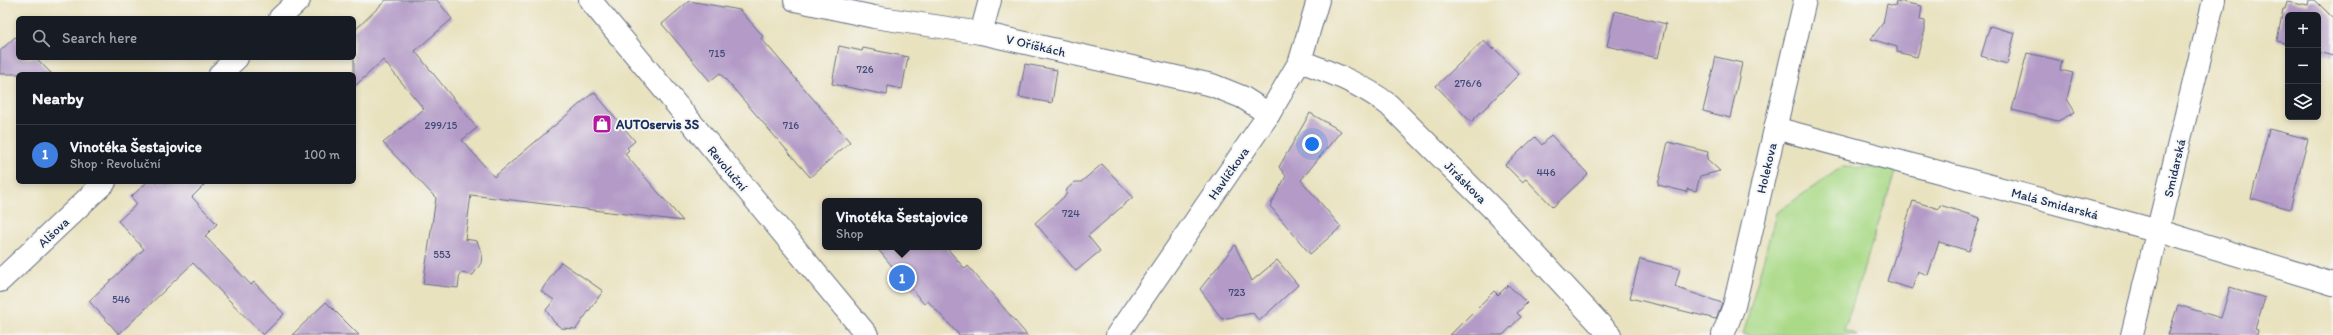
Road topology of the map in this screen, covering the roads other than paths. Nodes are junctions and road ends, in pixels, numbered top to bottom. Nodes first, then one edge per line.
1 (299, 0) edge
2 (590, 0) edge
3 (796, 0) edge
4 (990, 0) edge
5 (1318, 0) edge
6 (1805, 0) edge
7 (2214, 0) edge
8 (282, 16) edge
9 (981, 33) junction
10 (235, 60) edge
11 (1300, 61) junction
12 (222, 72) edge
13 (1269, 114) junction
14 (1775, 128) junction
15 (104, 184) edge
16 (2159, 231) junction
17 (0, 281) edge
18 (2333, 284) edge
19 (1121, 333) edge
20 (867, 335) edge
21 (1610, 335) edge
22 (1723, 335) edge
23 (2132, 335) edge

1 - 8 street
2 - 20 street, Revoluční
3 - 9 street, V Oříškách
4 - 9 street
5 - 11 street, Havlíčkova
6 - 14 street, Holekova
7 - 16 street, Smidarská
9 - 13 street, V Oříškách
10 - 12 street
11 - 13 street, Havlíčkova
11 - 21 street, Jiráskova
13 - 19 street, Havlíčkova
14 - 16 street, Malá Smidarská
14 - 22 street, Holekova
15 - 17 street, Alšova
16 - 18 street, Malá Smidarská
16 - 23 street, Smidarská

